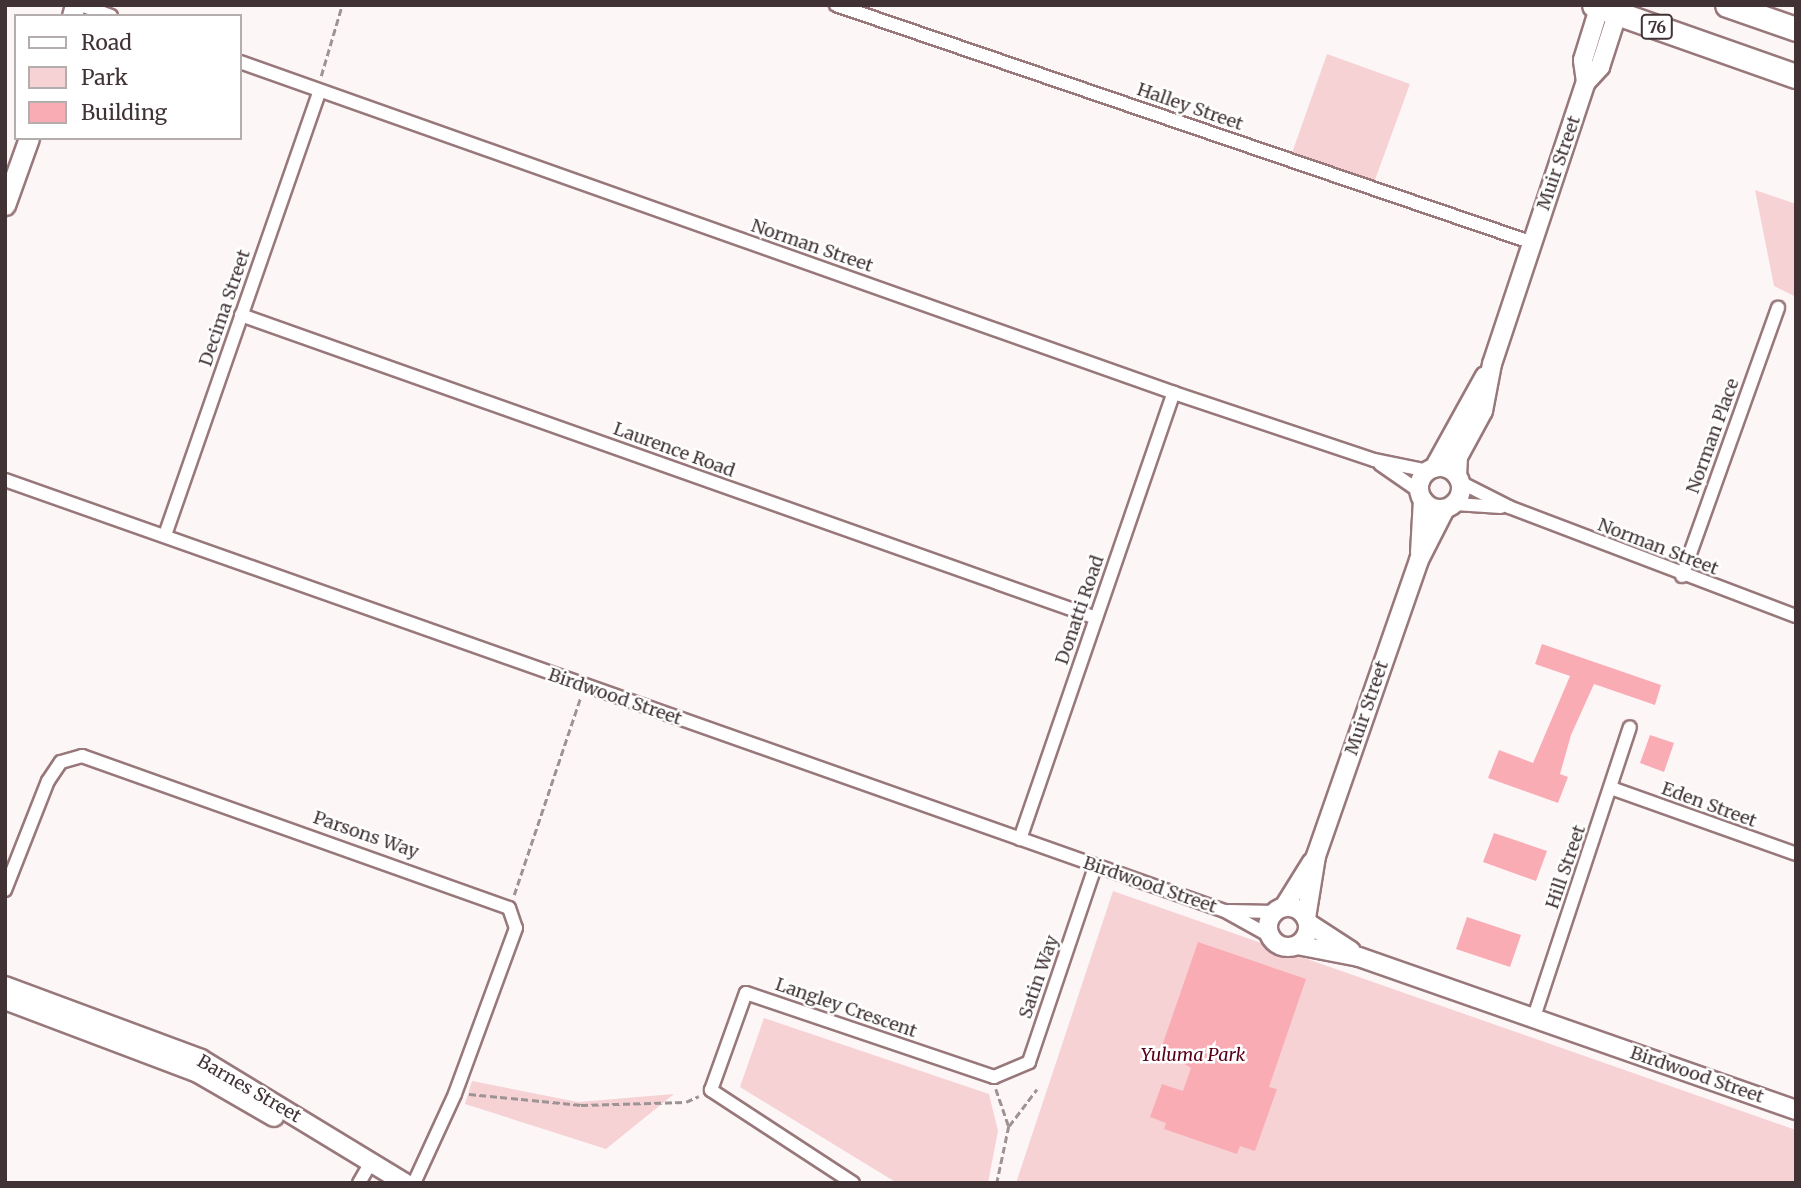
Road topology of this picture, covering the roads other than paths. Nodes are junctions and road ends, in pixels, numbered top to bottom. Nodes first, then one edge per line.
1 (78, 5) edge
2 (836, 5) edge
3 (1727, 5) edge
4 (1606, 7) edge
5 (105, 14) edge
6 (1796, 29) edge
7 (242, 63) edge
8 (1796, 76) edge
9 (319, 93) junction
10 (28, 140) edge
11 (5, 205) edge
12 (1532, 243) junction
13 (1778, 308) dead end
14 (241, 315) junction
15 (1492, 364) junction
16 (1174, 393) junction
17 (1374, 460) junction
18 (1431, 470) junction
19 (1459, 479) junction
20 (5, 480) edge
21 (1421, 496) junction
22 (1450, 506) junction
23 (1509, 507) junction
24 (165, 535) junction
25 (1419, 560) junction
26 (1682, 576) junction
27 (1796, 616) edge
28 (1096, 618) junction
29 (1630, 727) dead end
30 (1611, 788) junction
31 (1020, 839) junction
32 (1796, 854) edge
33 (1315, 856) junction
34 (1095, 867) junction
35 (5, 890) edge
36 (1279, 909) junction
37 (1225, 911) junction
38 (1307, 920) junction
39 (1269, 936) junction
40 (1297, 945) junction
41 (1359, 957) junction
42 (5, 986) edge
43 (5, 1000) edge
44 (1534, 1017) junction
45 (994, 1077) joint
46 (1796, 1110) edge
47 (365, 1173) edge
48 (382, 1183) edge
49 (405, 1183) edge
50 (414, 1183) edge
51 (853, 1183) edge

1 - 5 street
2 - 12 street, Halley Street
3 - 6 highway
4 - 8 highway, 76
4 - 12 street, Muir Street
7 - 9 street, Norman Street
9 - 14 street, Decima Street
9 - 16 street, Norman Street
10 - 11 main road
12 - 15 street, Muir Street
13 - 26 street, Norman Place
14 - 24 street, Decima Street
14 - 28 street, Laurence Road
15 - 18 street, Muir Street
15 - 19 street, Muir Street
16 - 17 street, Norman Street
16 - 28 street, Donatti Road
17 - 18 street, Norman Street
17 - 21 street, Norman Street
18 - 19 street
18 - 21 street
19 - 22 street
19 - 23 street, Norman Street
20 - 24 street, Birdwood Street
21 - 22 street
21 - 25 street, Muir Street
22 - 23 street, Norman Street
22 - 25 street, Muir Street
23 - 26 street, Norman Street
24 - 31 street, Birdwood Street
25 - 33 street, Muir Street
26 - 27 street, Norman Street
28 - 31 street, Donatti Road
29 - 30 street, Hill Street
30 - 32 street, Eden Street
30 - 44 street, Hill Street
31 - 34 street, Birdwood Street
33 - 36 street, Muir Street
33 - 38 street, Muir Street
34 - 37 street, Birdwood Street
34 - 45 street, Satin Way
35 - 50 street, Parsons Way
36 - 37 street, Birdwood Street
36 - 38 street
36 - 39 street
37 - 39 street, Birdwood Street
38 - 40 street
38 - 41 street, Birdwood Street
39 - 40 street
40 - 41 street, Birdwood Street
41 - 44 street, Birdwood Street
42 - 47 street, Barnes Street
43 - 47 street, Barnes Street
44 - 46 street, Birdwood Street
45 - 51 street, Langley Crescent
47 - 48 street, Barnes Street
47 - 49 street, Barnes Street

